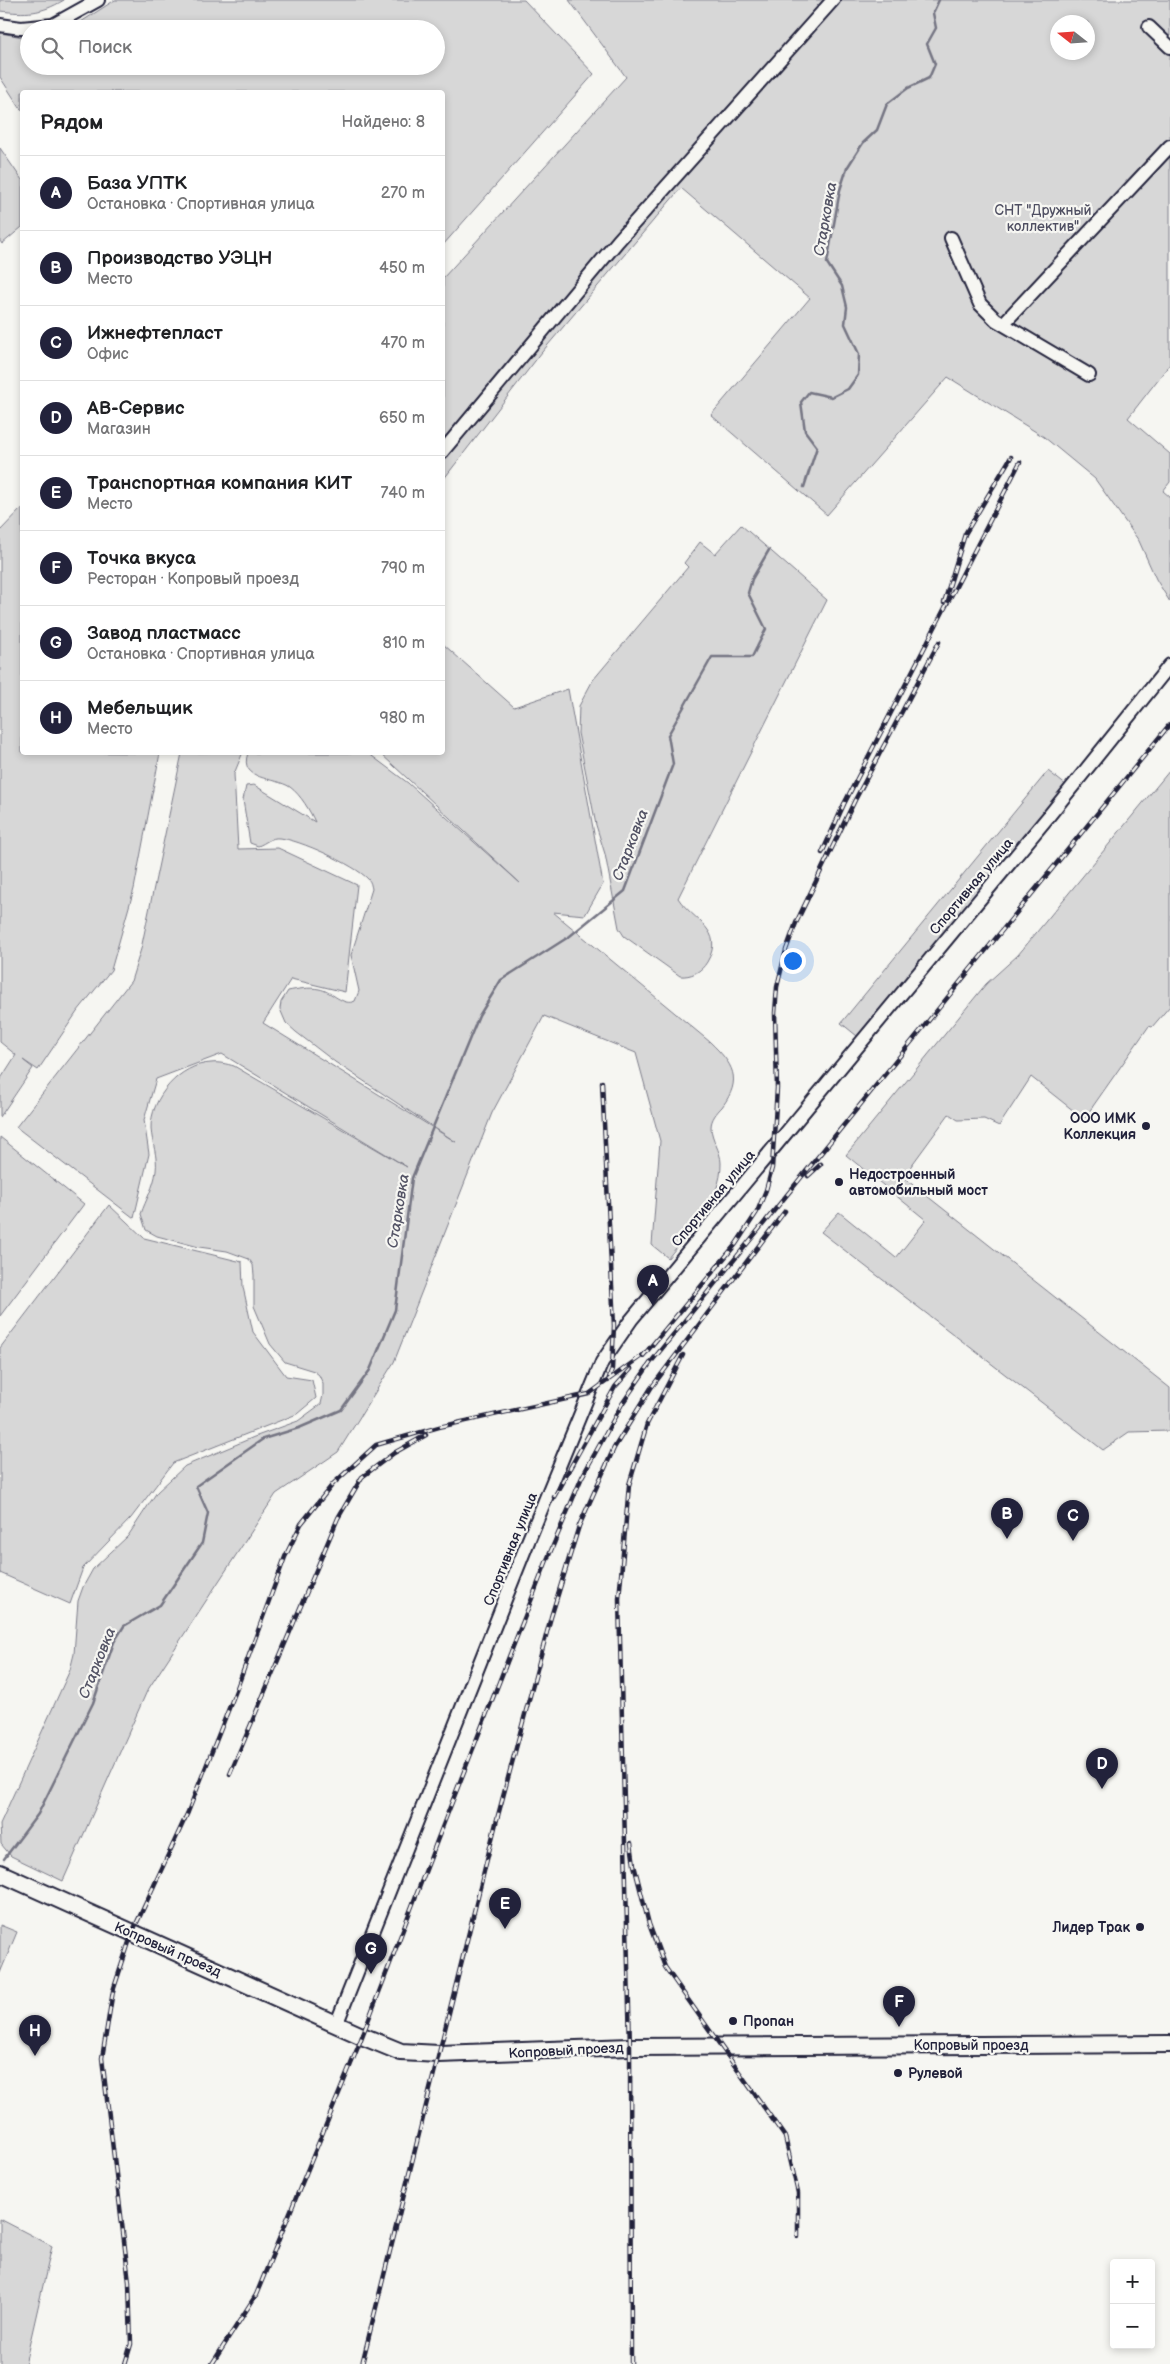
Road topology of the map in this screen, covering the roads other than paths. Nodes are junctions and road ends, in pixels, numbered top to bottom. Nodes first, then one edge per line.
1 (98, 0) edge
2 (833, 0) edge
3 (62, 20) edge
4 (0, 25) edge
5 (1149, 27) dead end
6 (20, 28) edge
7 (1170, 47) edge
8 (1170, 146) edge
9 (951, 238) dead end
10 (1002, 324) junction
11 (1089, 375) dead end
12 (445, 448) edge
13 (1170, 666) edge
14 (0, 1873) edge
15 (336, 2025) junction
16 (1170, 2044) edge

1 - 3 street
2 - 12 street
4 - 6 street
5 - 7 street
8 - 10 street
9 - 10 street
10 - 11 street
13 - 15 street, Спортивная улица
14 - 15 main road, Копровый проезд
15 - 16 main road, Копровый проезд

